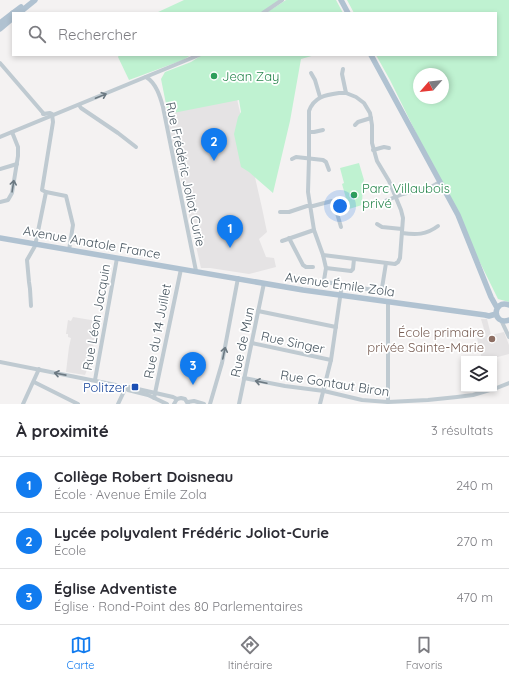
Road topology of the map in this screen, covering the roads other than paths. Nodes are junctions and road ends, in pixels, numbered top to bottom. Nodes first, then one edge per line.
1 (29, 0) edge
2 (35, 0) edge
3 (282, 0) edge
4 (341, 0) edge
5 (14, 12) edge
6 (20, 12) edge
7 (264, 12) edge
8 (347, 12) edge
9 (12, 14) edge
10 (12, 19) edge
11 (0, 24) edge
12 (0, 29) edge
13 (197, 56) edge
14 (372, 56) edge
15 (0, 63) edge
16 (343, 68) dead end
17 (157, 72) junction
18 (311, 73) dead end
19 (146, 77) junction
20 (153, 83) junction
21 (346, 93) junction
22 (320, 97) junction
23 (79, 105) junction
24 (43, 114) junction
25 (53, 115) junction
26 (46, 118) junction
27 (371, 118) junction
28 (354, 125) dead end
29 (323, 130) dead end
30 (12, 132) junction
31 (309, 132) junction
32 (0, 137) edge
33 (136, 147) dead end
34 (389, 148) dead end
35 (373, 150) junction
36 (309, 158) junction
37 (292, 159) dead end
38 (16, 164) junction
39 (0, 169) edge
40 (329, 170) dead end
41 (440, 182) junction
42 (46, 192) junction
43 (396, 197) junction
44 (385, 201) dead end
45 (0, 202) edge
46 (310, 206) junction
47 (280, 212) dead end
48 (377, 224) dead end
49 (438, 226) dead end
50 (342, 227) dead end
51 (314, 230) junction
52 (402, 231) junction
53 (0, 238) edge
54 (289, 238) junction
55 (282, 241) dead end
56 (35, 244) junction
57 (69, 250) junction
58 (323, 255) junction
59 (117, 258) junction
60 (354, 259) junction
61 (386, 263) junction
62 (313, 267) dead end
63 (180, 268) junction
64 (326, 268) junction
65 (196, 271) junction
66 (238, 278) junction
67 (264, 283) junction
68 (342, 284) junction
69 (340, 295) junction
70 (388, 302) junction
71 (509, 305) edge
72 (31, 306) dead end
73 (498, 307) junction
74 (258, 311) junction
75 (496, 314) junction
76 (505, 320) edge
77 (336, 328) junction
78 (509, 337) edge
79 (252, 343) junction
80 (330, 360) junction
81 (0, 362) edge
82 (40, 370) junction
83 (244, 378) junction
84 (95, 380) junction
85 (34, 382) junction
86 (509, 383) edge
87 (127, 388) junction
88 (497, 388) edge
89 (324, 391) junction
90 (484, 392) edge
91 (154, 395) junction
92 (177, 399) junction
93 (388, 402) junction
94 (188, 403) edge
95 (23, 404) edge
96 (78, 404) edge
97 (118, 404) edge
98 (167, 404) edge
99 (174, 404) edge
100 (204, 404) edge
101 (210, 404) edge
102 (239, 404) edge
103 (320, 404) edge

1 - 5 main road
2 - 6 main road
3 - 7 street
4 - 8 main road
9 - 11 main road
10 - 12 main road
13 - 17 street
14 - 41 main road
15 - 24 street
16 - 21 street
17 - 19 street
17 - 20 street
18 - 22 street
19 - 20 street, Rue Frédéric Joliot Curie
23 -> 19 street
20 - 65 street, Rue Frédéric Joliot Curie
21 - 22 street
21 - 27 street
22 - 31 street
23 - 25 street
23 - 33 street
24 - 25 street
24 - 26 street
25 - 26 street
25 - 42 street
26 - 30 street
27 - 28 street
27 - 35 street
29 - 31 street
30 - 32 street
30 - 38 street
31 - 36 street
34 - 35 street
35 - 43 street
36 - 37 street
36 - 40 street
36 - 46 street
38 - 39 street
45 -> 38 street
41 - 43 street
41 - 73 main road
42 - 56 street
42 - 57 street
43 - 44 street
43 - 52 street
46 - 47 street
46 - 50 street
46 - 51 street
48 - 52 street
49 - 52 street
51 - 54 street
51 - 58 street
52 - 61 street
53 - 56 main road, Avenue Anatole France
54 - 55 street
54 - 62 street
56 - 57 main road, Avenue Anatole France
56 - 72 street
57 - 59 main road, Avenue Anatole France
58 - 60 street
58 - 64 street
59 - 63 main road, Avenue Anatole France
59 - 84 street, Rue Léon Jacquin
60 - 61 street
60 - 64 street
61 - 68 street
63 - 65 main road, Avenue Émile Zola
63 - 91 street, Rue du 14 Juillet
64 - 68 street
65 - 66 main road, Avenue Émile Zola
66 - 67 main road, Avenue Émile Zola
101 -> 66 street
67 - 69 main road, Avenue Émile Zola
67 - 74 street, Rue de Mun
68 - 69 street
69 - 70 main road, Avenue Émile Zola
69 - 77 street
70 - 75 main road, Avenue Émile Zola
70 - 93 street
71 - 73 main road
73 - 75 main road
74 - 77 street
74 - 79 street, Rue de Mun
75 - 76 main road
76 - 78 street
77 - 80 street
79 - 80 street, Rue Singer
79 - 83 street, Rue de Mun
80 - 89 street
81 - 82 street
84 -> 82 street
82 - 85 street
89 -> 83 street, Rue Gontaut Biron
83 - 102 street, Rue de Mun
84 - 87 street
85 - 95 street
85 - 96 street
86 - 88 street, Rue Gontaut Biron
87 - 91 street
87 - 97 street
89 - 93 street, Rue Gontaut Biron
89 - 103 street
90 - 93 street, Rue Gontaut Biron
91 - 92 street
91 - 98 street
92 - 94 street
92 - 99 street
94 - 100 street

